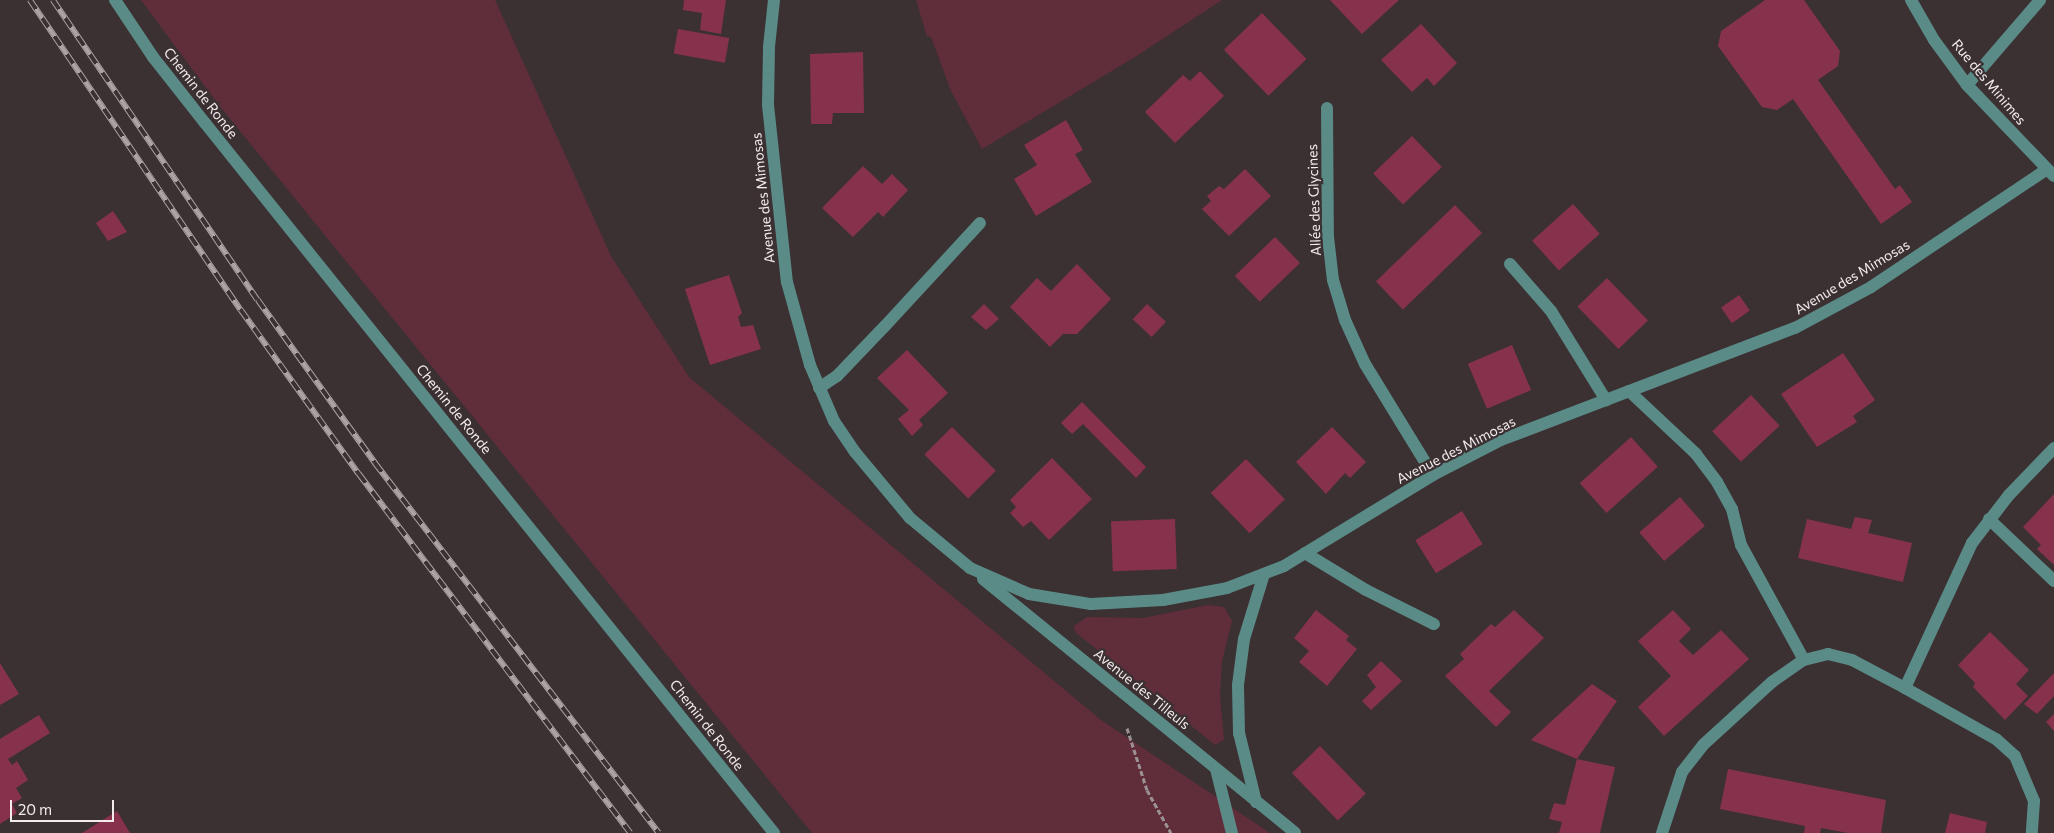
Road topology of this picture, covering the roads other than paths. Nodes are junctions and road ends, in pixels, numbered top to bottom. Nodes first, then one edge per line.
1 (115, 0) edge
2 (774, 0) edge
3 (1911, 0) edge
4 (2040, 0) edge
5 (1967, 84) junction
6 (1327, 108) dead end
7 (2051, 173) edge
8 (980, 223) dead end
9 (1510, 264) dead end
10 (819, 388) junction
11 (1629, 391) junction
12 (1606, 400) junction
13 (2054, 448) edge
14 (1433, 475) junction
15 (1989, 519) junction
16 (1305, 553) junction
17 (970, 568) junction
18 (1264, 574) junction
19 (2054, 581) edge
20 (1434, 624) dead end
21 (1804, 660) junction
22 (1906, 688) junction
23 (1216, 769) junction
24 (1256, 802) junction
25 (774, 833) edge
26 (1232, 833) edge
27 (1295, 833) edge
28 (1662, 833) edge
29 (2032, 833) edge

1 - 25 street, Chemin de Ronde
2 - 10 street, Avenue des Mimosas
3 - 5 street, Rue des Minimes
4 - 5 street
5 - 7 street, Rue des Minimes
6 - 14 street, Allée des Glycines
7 - 11 street, Avenue des Mimosas
8 - 10 street
9 - 12 street
10 - 17 street, Avenue des Mimosas
11 - 12 street, Avenue des Mimosas
11 - 21 street
12 - 14 street, Avenue des Mimosas
13 - 15 street
14 - 16 street, Avenue des Mimosas
15 - 19 street
15 - 22 street
16 - 18 street, Avenue des Mimosas
16 - 20 street
17 - 18 street, Avenue des Mimosas
17 - 23 street, Avenue des Tilleuls
18 - 24 street
21 - 22 street
21 - 28 street
22 - 29 street
23 - 24 street, Avenue des Tilleuls
23 - 26 street
24 - 27 street, Avenue des Tilleuls

